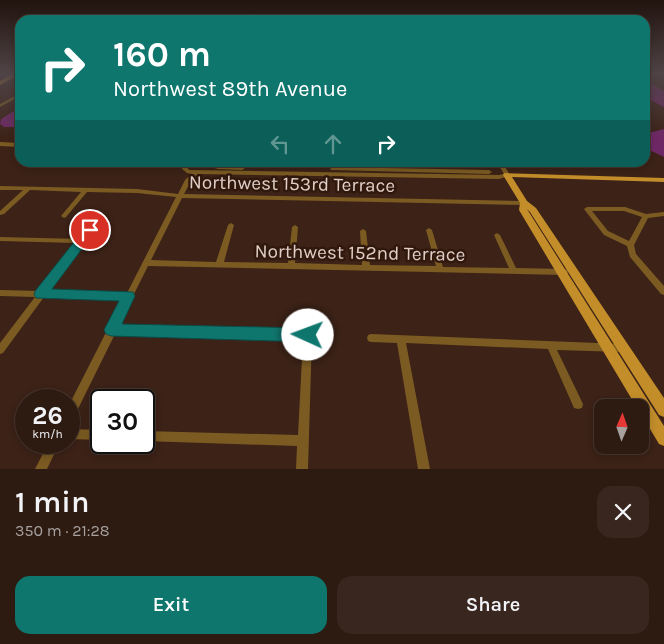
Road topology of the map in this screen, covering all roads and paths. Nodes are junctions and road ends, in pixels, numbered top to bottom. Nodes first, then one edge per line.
1 (15, 97) edge
2 (0, 106) edge
3 (0, 144) edge
4 (15, 145) edge
5 (185, 167) edge
6 (205, 167) edge
7 (228, 167) edge
8 (502, 167) edge
9 (197, 172) junction
10 (664, 174) edge
11 (507, 175) junction
12 (187, 176) junction
13 (572, 176) junction
14 (664, 180) edge
15 (0, 188) edge
16 (28, 189) junction
17 (85, 190) junction
18 (180, 196) junction
19 (524, 203) junction
20 (2, 213) dead end
21 (664, 214) edge
22 (64, 216) dead end
23 (646, 216) junction
24 (230, 225) dead end
25 (295, 226) dead end
26 (90, 230) dead end
27 (429, 230) dead end
28 (363, 231) dead end
29 (497, 235) dead end
30 (0, 239) edge
31 (82, 241) junction
32 (630, 245) junction
33 (146, 262) junction
34 (219, 265) junction
35 (291, 266) junction
36 (366, 268) junction
37 (440, 269) junction
38 (514, 271) junction
39 (561, 272) junction
40 (574, 272) junction
41 (664, 292) edge
42 (0, 293) edge
43 (41, 294) junction
44 (129, 296) junction
45 (111, 330) junction
46 (371, 338) dead end
47 (401, 341) junction
48 (551, 346) junction
49 (608, 348) junction
50 (623, 348) junction
51 (0, 350) edge
52 (80, 392) edge
53 (578, 404) dead end
54 (664, 410) edge
55 (155, 436) edge
56 (664, 439) edge
57 (302, 441) junction
58 (49, 454) edge
59 (41, 469) edge
60 (302, 469) edge
61 (424, 469) edge

1 - 2 street
3 - 4 street
5 - 12 street
6 - 9 street
7 - 11 street
8 - 11 street
9 - 11 street
9 - 12 street
10 - 13 main road
11 - 13 main road
11 - 19 main road
12 - 18 street
13 - 14 main road
15 - 16 street, Northwest 153rd Terrace
16 - 17 street, Northwest 153rd Terrace
16 - 20 street
17 - 18 street, Northwest 153rd Terrace
17 - 22 street
18 - 19 street, Northwest 153rd Terrace
18 - 33 street
19 - 39 main road
19 - 40 main road
21 - 23 street
23 - 32 street
23 - 32 street
24 - 34 street
25 - 35 street
26 - 31 street
27 - 37 street
28 - 36 street
29 - 38 street
30 - 31 street
31 - 43 street
32 - 41 street
33 - 34 street, Northwest 152nd Terrace
33 - 44 street
34 - 35 street, Northwest 152nd Terrace
35 - 36 street, Northwest 152nd Terrace
36 - 37 street, Northwest 152nd Terrace
37 - 38 street, Northwest 152nd Terrace
38 - 39 street, Northwest 152nd Terrace
39 - 40 street, Northwest 152nd Terrace
39 - 49 main road
40 - 50 main road
42 - 43 street
43 - 44 street
43 - 51 street
44 - 45 street
45 - 52 street
45 - 57 street
46 - 47 street
47 - 48 street
47 - 61 street
48 - 49 street
48 - 53 street
49 - 50 street
49 - 56 main road
50 - 54 main road
55 - 57 street
57 - 60 street
58 - 59 street

